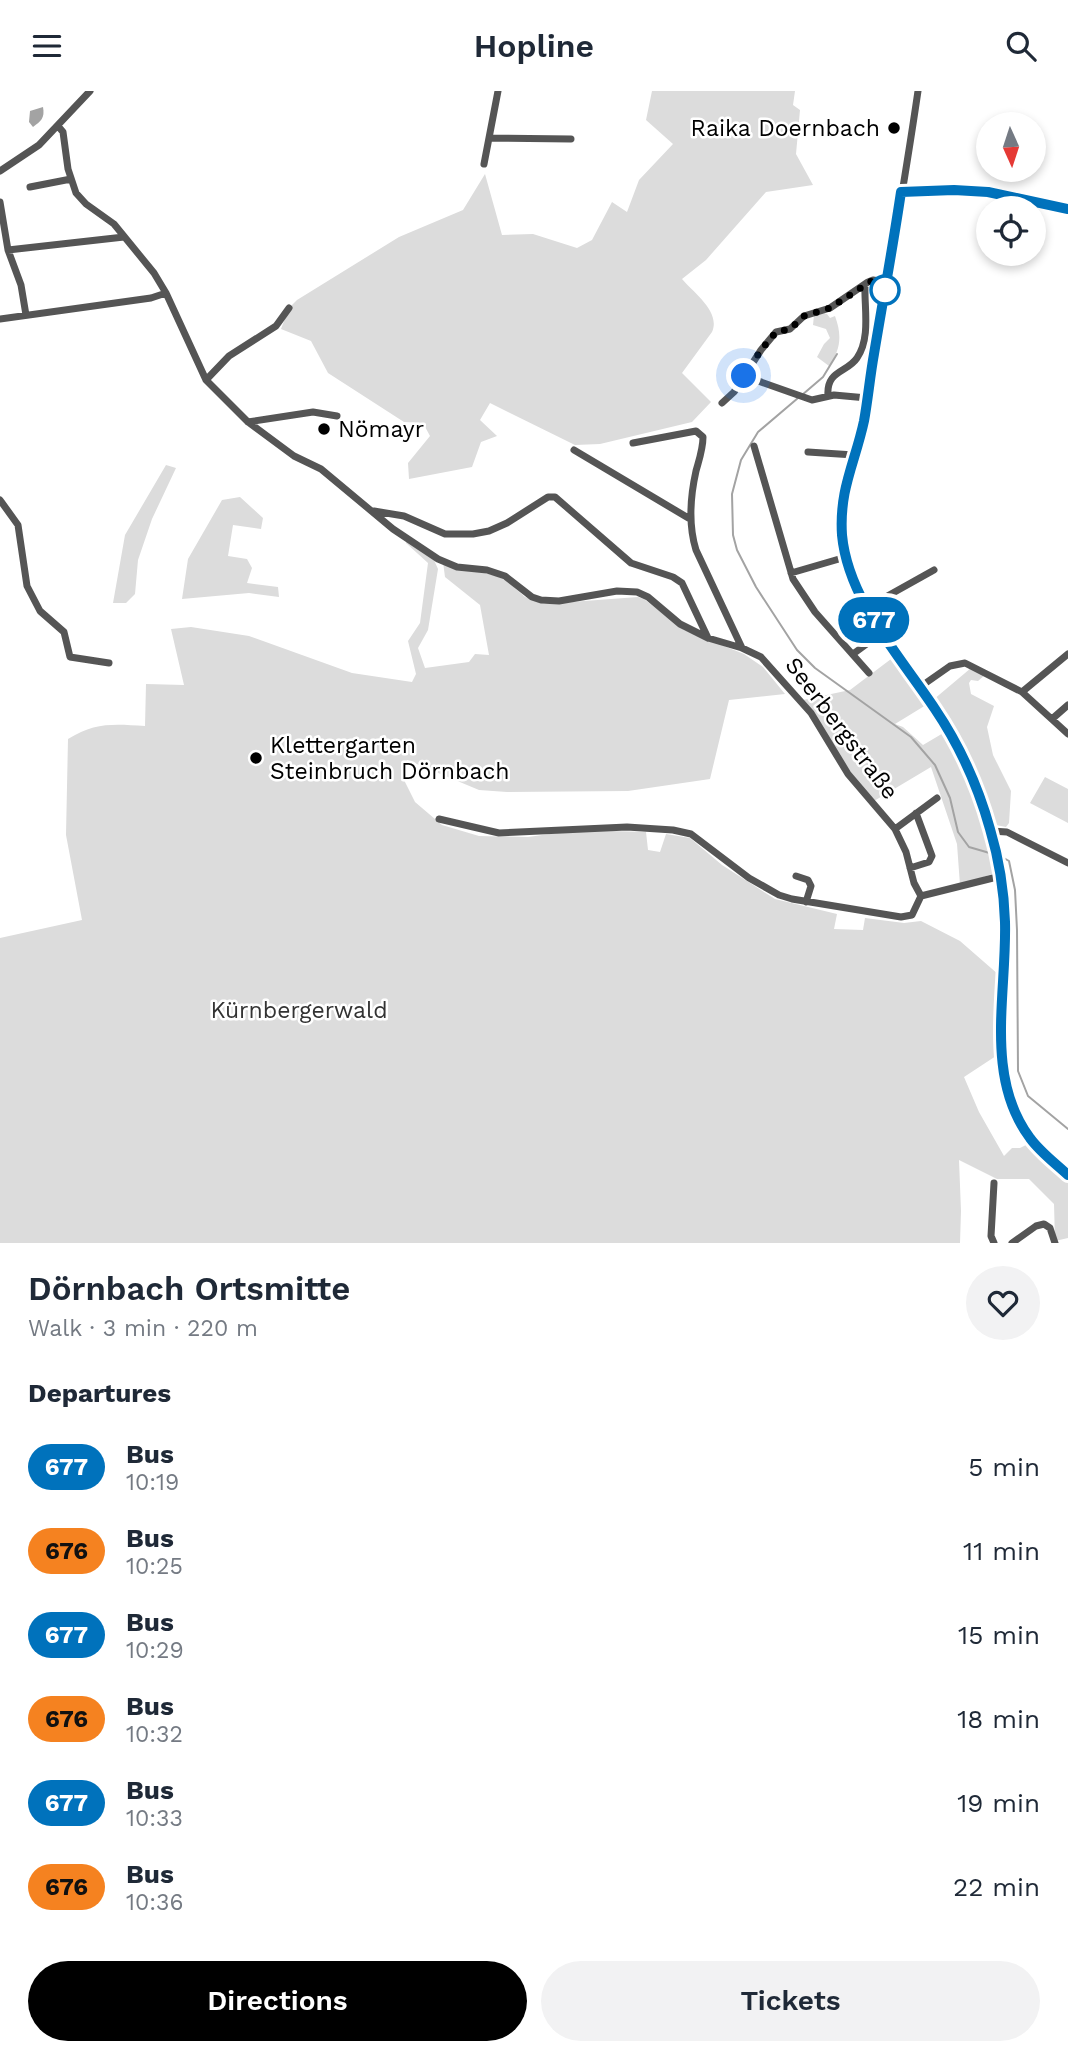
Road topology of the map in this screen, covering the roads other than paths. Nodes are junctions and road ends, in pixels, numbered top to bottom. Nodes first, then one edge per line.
1 (90, 91) edge
2 (498, 91) edge
3 (918, 91) edge
4 (58, 126) junction
5 (490, 138) junction
6 (571, 139) dead end
7 (484, 164) dead end
8 (0, 171) edge
9 (71, 179) junction
10 (30, 187) dead end
11 (901, 192) junction
12 (0, 202) edge
13 (1068, 209) edge
14 (124, 237) junction
15 (8, 250) junction
16 (886, 282) junction
17 (865, 285) junction
18 (166, 293) junction
19 (289, 308) dead end
20 (26, 315) junction
21 (0, 319) edge
22 (744, 376) junction
23 (205, 380) junction
24 (828, 396) junction
25 (867, 398) junction
26 (722, 403) dead end
27 (337, 416) dead end
28 (248, 422) junction
29 (633, 443) dead end
30 (754, 446) dead end
31 (574, 450) dead end
32 (808, 452) dead end
33 (854, 455) junction
34 (0, 500) edge
35 (374, 511) junction
36 (690, 519) junction
37 (846, 557) junction
38 (934, 570) dead end
39 (790, 573) junction
40 (866, 608) junction
41 (883, 632) junction
42 (708, 638) junction
43 (743, 648) junction
44 (853, 654) junction
45 (1068, 654) edge
46 (109, 663) dead end
47 (869, 673) dead end
48 (920, 687) junction
49 (1021, 692) junction
50 (1068, 705) edge
51 (1052, 719) junction
52 (1068, 734) edge
53 (937, 798) dead end
54 (916, 813) junction
55 (439, 819) dead end
56 (895, 829) junction
57 (991, 831) junction
58 (1068, 863) edge
59 (910, 869) junction
60 (796, 876) dead end
61 (1001, 876) junction
62 (922, 896) junction
63 (806, 902) junction
64 (1068, 1175) edge
65 (994, 1183) dead end
66 (994, 1243) edge
67 (1012, 1243) edge
68 (1055, 1243) edge

1 - 4 street
2 - 5 street
3 - 11 street
4 - 8 street
4 - 9 street
5 - 6 street
5 - 7 street
9 - 10 street
9 - 14 street
11 - 13 street
11 - 16 street
12 - 15 street
14 - 15 street
14 - 18 street
15 - 20 street
16 - 17 street
16 - 25 street
17 - 22 street
17 - 24 street
18 - 20 street
18 - 23 street
19 - 23 street
20 - 21 street
22 - 24 street
22 - 26 street
23 - 28 street, Seerbergstraße
24 - 25 street
25 - 33 street
27 - 28 street
28 - 35 street, Seerbergstraße
29 - 36 street
30 - 39 street
31 - 36 street
32 - 33 street
33 - 37 street
34 - 46 street
35 - 42 street, Seerbergstraße
35 - 42 street
36 - 43 street
37 - 39 street
37 - 40 street
38 - 40 street
39 - 44 street
40 - 41 street
41 - 44 street
41 - 48 street
42 - 43 street, Seerbergstraße
43 - 56 street, Seerbergstraße
44 - 47 street
45 - 49 street
48 - 49 street
48 - 57 street
49 - 51 street
50 - 51 street
51 - 52 street
53 - 54 street, Seerbergstraße
54 - 56 street, Seerbergstraße
54 - 59 street, Seerbergstraße
55 - 63 street
56 - 59 street, Seerbergstraße
57 - 58 street
57 - 61 street
59 - 62 street, Seerbergstraße
60 - 63 street
61 - 62 street
61 - 64 street
62 - 63 street
65 - 66 street
67 - 68 street

